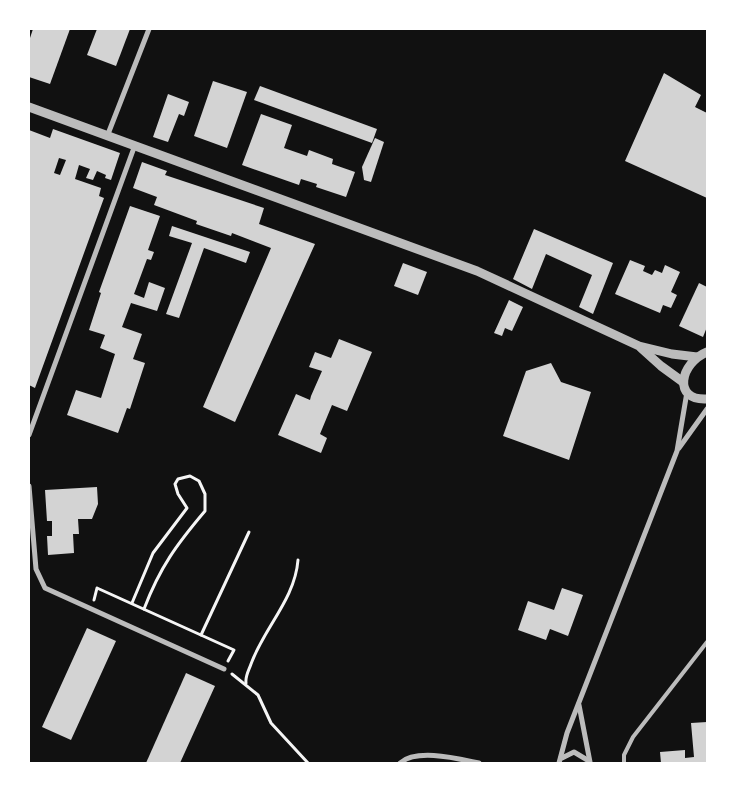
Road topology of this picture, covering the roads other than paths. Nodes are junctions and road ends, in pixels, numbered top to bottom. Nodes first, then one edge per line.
1 (150, 29) edge
2 (29, 107) edge
3 (108, 134) junction
4 (136, 145) junction
5 (640, 346) junction
6 (707, 352) edge
7 (697, 357) junction
8 (683, 382) junction
9 (687, 392) junction
10 (707, 399) edge
11 (707, 409) edge
12 (29, 436) edge
13 (677, 451) junction
14 (29, 486) edge
15 (707, 642) edge
16 (224, 669) road end
17 (579, 705) junction
18 (558, 761) edge
19 (400, 763) edge
20 (479, 763) edge
21 (591, 763) edge
22 (624, 763) edge

1 - 3 street
2 - 3 street
3 - 4 street
4 - 5 street
4 - 12 street
5 - 7 street
5 - 8 street
6 - 7 street
7 - 8 street
8 - 9 street
9 - 10 street
9 - 13 street
11 - 13 street
13 - 17 street
14 - 16 street
15 - 22 lane
17 - 18 street
17 - 21 street
18 - 21 street
19 - 20 street

